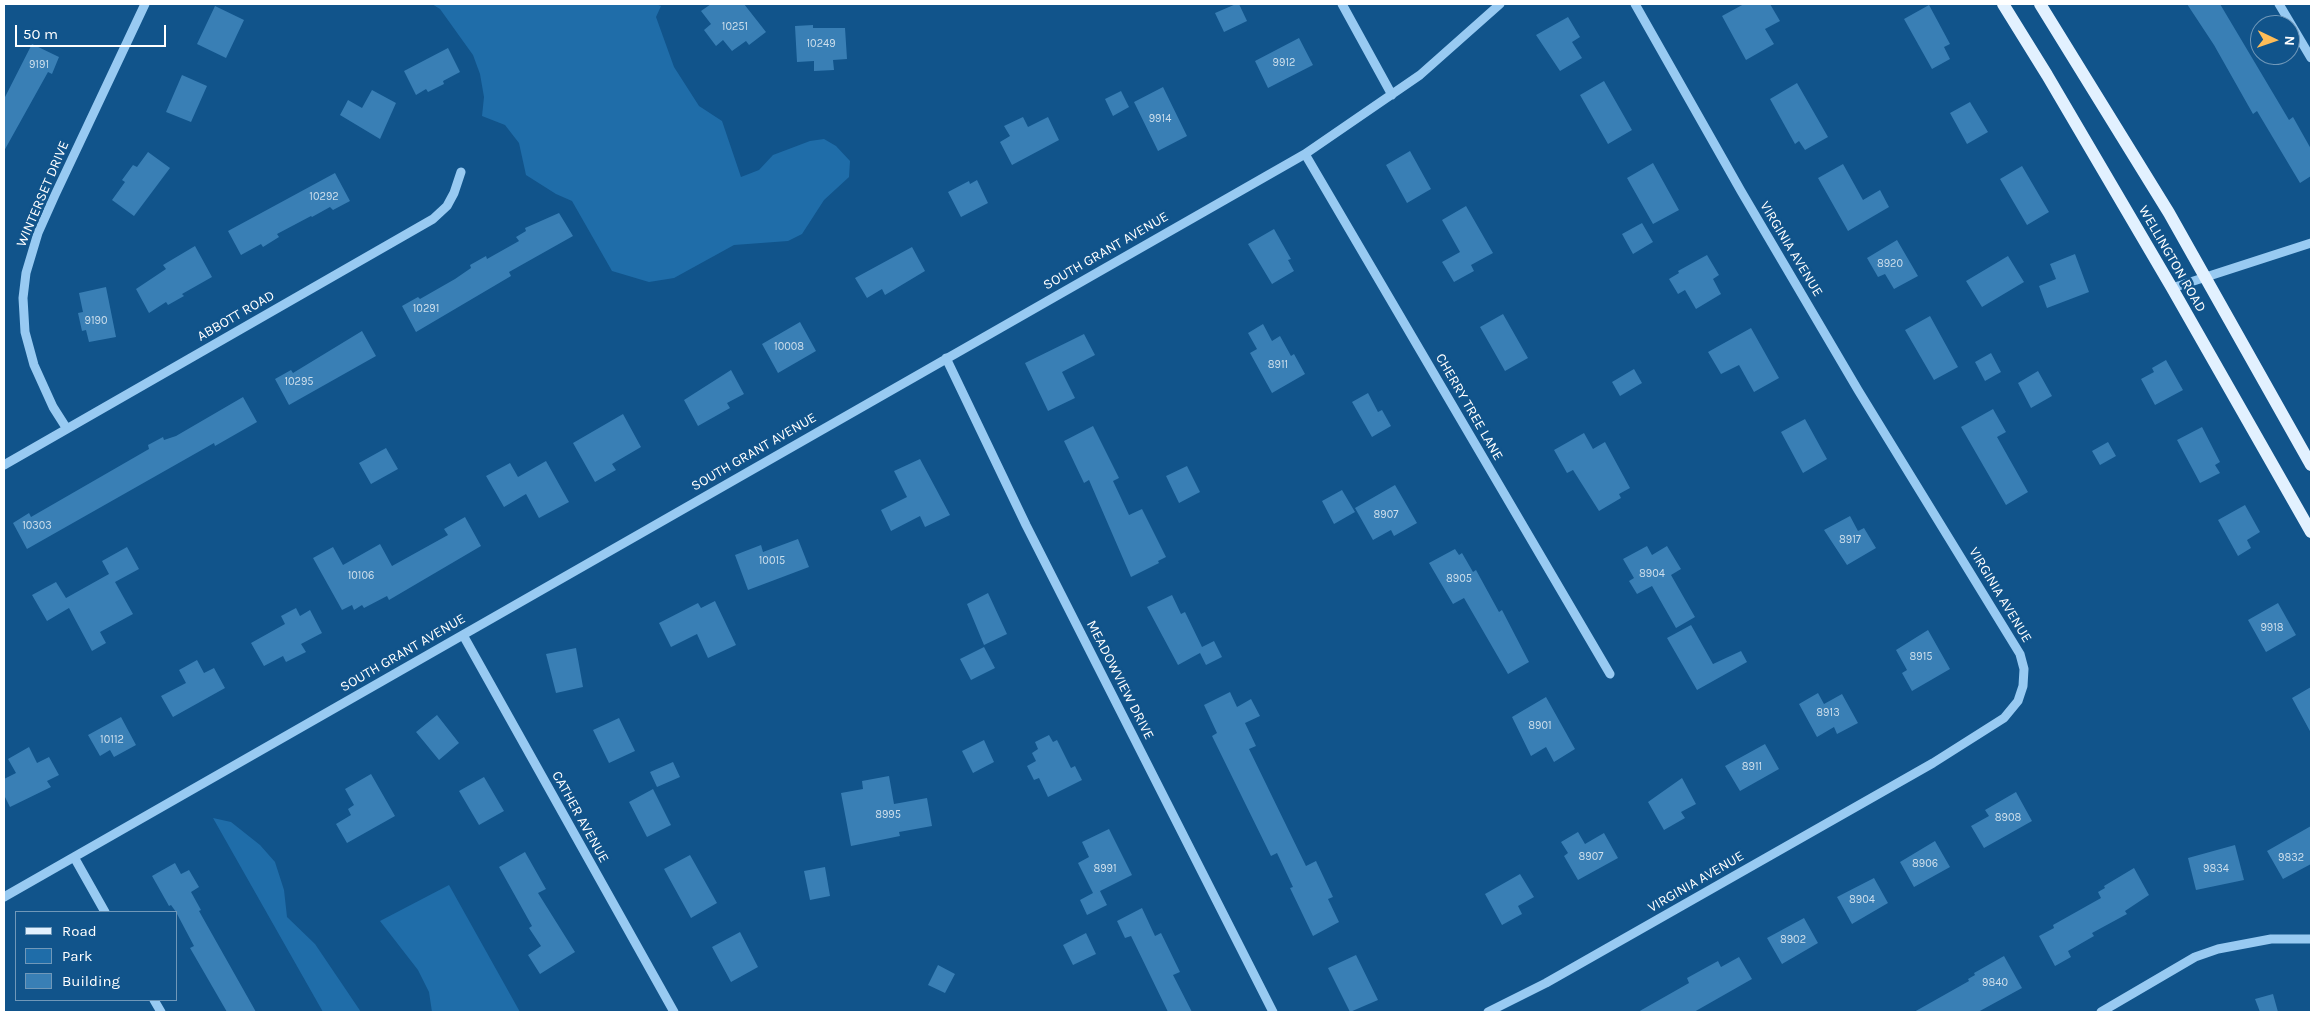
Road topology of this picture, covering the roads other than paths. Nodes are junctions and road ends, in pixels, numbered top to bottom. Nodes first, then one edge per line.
1 (145, 4) edge
2 (1342, 4) edge
3 (1500, 4) edge
4 (1635, 4) edge
5 (2003, 4) edge
6 (2040, 4) edge
7 (2280, 4) edge
8 (2311, 58) edge
9 (1392, 95) junction
10 (1305, 154) junction
11 (461, 172) dead end
12 (2311, 243) edge
13 (2205, 278) junction
14 (2172, 288) junction
15 (946, 358) junction
16 (67, 429) junction
17 (4, 465) edge
18 (2311, 465) edge
19 (2311, 532) edge
20 (463, 635) junction
21 (1610, 674) dead end
22 (74, 857) junction
23 (4, 897) edge
24 (104, 911) edge
25 (2311, 940) edge
26 (155, 1001) edge
27 (161, 1012) edge
28 (674, 1012) edge
29 (1273, 1012) edge
30 (1488, 1012) edge
31 (2101, 1012) edge

1 - 16 street, WINTERSET DRIVE
2 - 9 street
3 - 9 street, SOUTH GRANT AVENUE
4 - 30 street, VIRGINIA AVENUE
5 - 14 main road, WELLINGTON ROAD
6 - 13 main road, WELLINGTON ROAD
7 - 8 street
9 - 10 street, SOUTH GRANT AVENUE
10 - 15 street, SOUTH GRANT AVENUE
10 - 21 street, CHERRY TREE LANE
11 - 16 street, ABBOTT ROAD
12 - 13 street
13 - 14 street
13 - 18 main road, WELLINGTON ROAD
14 - 19 main road, WELLINGTON ROAD
15 - 20 street, SOUTH GRANT AVENUE
15 - 29 street, MEADOWVIEW DRIVE
16 - 17 street, ABBOTT ROAD
20 - 22 street, SOUTH GRANT AVENUE
20 - 28 street, CATHER AVENUE
22 - 23 street, SOUTH GRANT AVENUE
22 - 24 street
25 - 31 street
26 - 27 street

